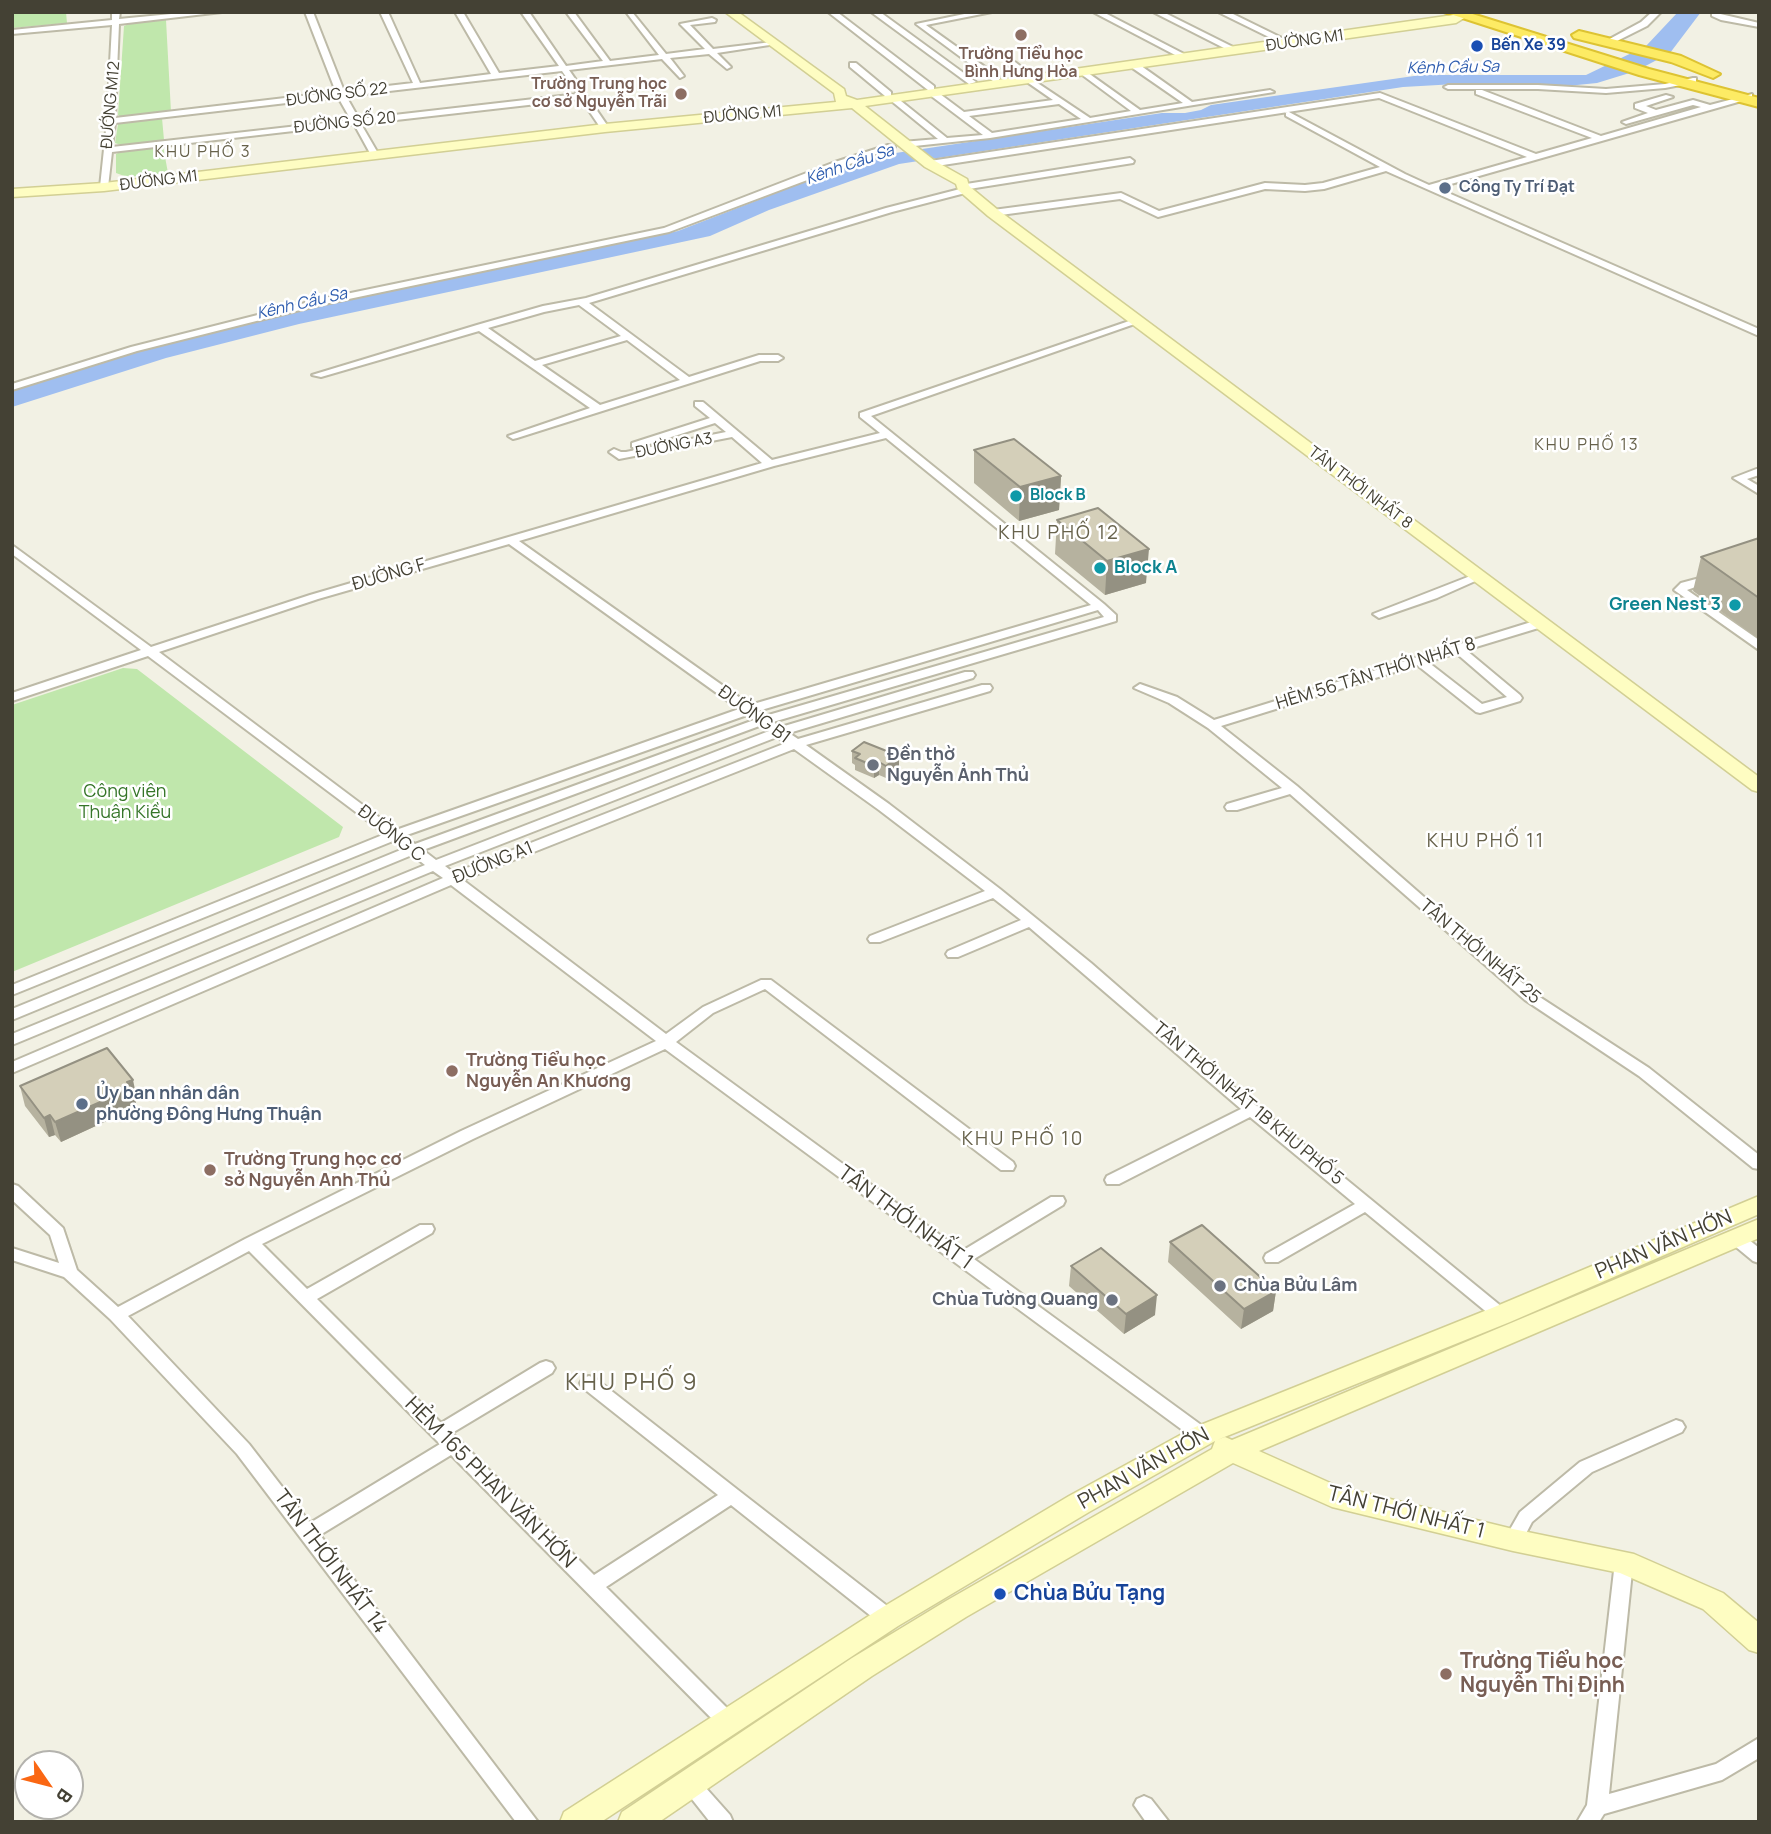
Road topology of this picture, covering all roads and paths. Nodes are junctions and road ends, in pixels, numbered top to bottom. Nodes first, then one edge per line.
1 (116, 12) edge
2 (218, 12) edge
3 (309, 12) edge
4 (384, 12) edge
5 (458, 12) edge
6 (525, 12) edge
7 (570, 12) edge
8 (681, 12) edge
9 (730, 12) edge
10 (832, 12) edge
11 (874, 12) edge
12 (932, 12) edge
13 (988, 12) edge
14 (1097, 12) edge
15 (1157, 12) edge
16 (1222, 12) edge
17 (1485, 12) edge
18 (1497, 12) edge
19 (1657, 12) edge
20 (1716, 12) edge
21 (629, 13) edge
22 (1461, 13) edge
23 (712, 20) dead end
24 (944, 20) junction
25 (116, 22) junction
26 (691, 22) junction
27 (1759, 25) edge
28 (12, 32) edge
29 (1280, 39) junction
30 (772, 44) junction
31 (1636, 48) joint
32 (1233, 49) junction
33 (711, 51) junction
34 (1608, 51) junction
35 (1180, 54) junction
36 (666, 57) junction
37 (608, 64) junction
38 (1012, 64) dead end
39 (853, 65) dead end
40 (1134, 65) junction
41 (1661, 66) junction
42 (727, 67) dead end
43 (564, 69) junction
44 (1083, 72) junction
45 (680, 76) dead end
46 (497, 77) junction
47 (1029, 77) junction
48 (996, 79) junction
49 (1690, 81) junction
50 (972, 82) junction
51 (418, 86) junction
52 (1448, 87) dead end
53 (932, 91) junction
54 (1270, 92) dead end
55 (1479, 92) dead end
56 (341, 95) junction
57 (583, 96) junction
58 (1755, 96) edge
59 (890, 97) junction
60 (1669, 97) dead end
61 (1060, 101) junction
62 (843, 102) junction
63 (1190, 104) junction
64 (1712, 107) junction
65 (1137, 112) junction
66 (1656, 113) junction
67 (1289, 114) dead end
68 (961, 116) junction
69 (1088, 120) junction
70 (111, 121) junction
71 (356, 122) junction
72 (1626, 122) dead end
73 (604, 126) junction
74 (989, 136) junction
75 (1602, 139) junction
76 (945, 140) junction
77 (898, 145) junction
78 (107, 150) junction
79 (374, 153) junction
80 (1535, 157) junction
81 (1130, 161) dead end
82 (925, 165) junction
83 (1386, 168) junction
84 (104, 185) junction
85 (1428, 188) junction
86 (965, 189) junction
87 (12, 191) edge
88 (993, 213) junction
89 (581, 302) junction
90 (1138, 321) junction
91 (480, 327) junction
92 (1759, 333) edge
93 (628, 337) junction
94 (778, 358) dead end
95 (535, 364) junction
96 (317, 375) dead end
97 (687, 380) junction
98 (12, 387) edge
99 (699, 404) dead end
100 (597, 408) junction
101 (718, 419) junction
102 (734, 434) junction
103 (888, 434) junction
104 (513, 436) dead end
105 (770, 464) junction
106 (1759, 471) edge
107 (1759, 491) edge
108 (511, 540) junction
109 (12, 548) edge
110 (1721, 575) edge
111 (1478, 576) junction
112 (1100, 606) junction
113 (1379, 614) dead end
114 (1541, 623) junction
115 (1759, 646) edge
116 (1458, 649) junction
117 (150, 652) junction
118 (1419, 661) junction
119 (969, 675) dead end
120 (986, 688) dead end
121 (1140, 688) dead end
122 (12, 698) edge
123 (748, 710) junction
124 (762, 720) junction
125 (1212, 725) junction
126 (778, 732) junction
127 (795, 744) junction
128 (1759, 786) edge
129 (1292, 789) junction
130 (1232, 807) dead end
131 (395, 835) junction
132 (414, 849) junction
133 (433, 866) junction
134 (450, 880) junction
135 (995, 892) junction
136 (1030, 921) junction
137 (875, 939) dead end
138 (953, 954) dead end
139 (12, 990) edge
140 (12, 1015) edge
141 (12, 1040) edge
142 (666, 1042) junction
143 (12, 1068) edge
144 (1252, 1110) junction
145 (1759, 1164) edge
146 (1007, 1167) dead end
147 (1113, 1180) dead end
148 (12, 1190) edge
149 (1057, 1200) dead end
150 (1367, 1204) junction
151 (1759, 1205) edge
152 (426, 1229) dead end
153 (1747, 1233) edge
154 (251, 1242) junction
155 (12, 1254) edge
156 (1759, 1257) edge
157 (1272, 1258) dead end
158 (961, 1259) junction
159 (70, 1273) junction
160 (306, 1298) junction
161 (116, 1315) junction
162 (1502, 1315) junction
163 (546, 1368) dead end
164 (589, 1383) dead end
165 (1676, 1427) dead end
166 (1202, 1434) junction
167 (445, 1439) junction
168 (1230, 1452) junction
169 (732, 1495) junction
170 (308, 1533) junction
171 (1513, 1541) junction
172 (1624, 1562) junction
173 (593, 1585) junction
174 (888, 1618) junction
175 (1758, 1640) edge
176 (729, 1723) junction
177 (1759, 1747) edge
178 (690, 1784) junction
179 (1144, 1805) dead end
180 (1592, 1814) edge
181 (528, 1822) edge
182 (575, 1822) edge
183 (633, 1822) edge
184 (723, 1822) edge
185 (1159, 1822) edge

1 - 25 street, ĐƯỚNG M12
2 - 25 street
3 - 56 street
4 - 51 street
5 - 46 street
6 - 43 street
7 - 37 street
8 - 26 street
9 - 30 street, TÂN THỚI NHẤT 8
10 - 53 street
11 - 50 street
12 - 24 street
13 - 24 street
14 - 35 street
15 - 32 street
16 - 29 street
17 - 34 highway
18 - 34 highway
19 - 34 street
20 - 27 street
21 - 36 street
22 - 29 street, ĐƯỜNG M1
22 - 32 street, ĐƯỜNG M1
22 - 34 highway
23 - 26 street
24 - 48 street
25 - 28 street
25 - 70 street, ĐƯỚNG M12
26 - 33 street
29 - 32 street, ĐƯỜNG M1
30 - 33 street, ĐƯỜNG SỐ 22
30 - 62 street, TÂN THỚI NHẤT 8
31 - 34 highway
31 - 41 highway
32 - 35 street, ĐƯỜNG M1
32 - 40 street, ĐƯỜNG M1
33 - 36 street, ĐƯỜNG SỐ 22
33 - 42 street
34 - 41 highway
34 - 41 highway
35 - 47 street, ĐƯỜNG M1
36 - 37 street, ĐƯỜNG SỐ 22
36 - 45 street
37 - 43 street, ĐƯỜNG SỐ 22
38 - 47 street
39 - 59 street
40 - 44 street, ĐƯỜNG M1
40 - 63 street
41 - 49 highway
41 - 58 highway
43 - 46 street, ĐƯỜNG SỐ 22
43 - 57 street
44 - 47 street, ĐƯỜNG M1
44 - 65 street
46 - 51 street, ĐƯỜNG SỐ 22
47 - 48 street, ĐƯỜNG M1
47 - 53 street, ĐƯỜNG M1
47 - 61 street
48 - 50 street, ĐƯỜNG M1
49 - 52 street
49 - 58 highway
50 - 53 street, ĐƯỜNG M1
51 - 56 street, ĐƯỜNG SỐ 22
53 - 59 street, ĐƯỜNG M1
53 - 68 street
54 - 63 street
55 - 75 street
56 - 70 street, ĐƯỜNG SỐ 22
56 - 71 street
57 - 71 street, ĐƯỜNG SỐ 20
57 - 73 street
58 - 64 street
59 - 62 street, ĐƯỜNG M1
59 - 76 street
60 - 66 street
61 - 68 street
61 - 69 street
62 - 73 street, ĐƯỜNG M1
62 - 77 street, TÂN THỚI NHẤT 8
63 - 65 street
64 - 66 street
64 - 75 street
65 - 69 street
66 - 72 street
67 - 83 street
68 - 74 street
69 - 74 street
70 - 78 street, ĐƯỚNG M12
71 - 78 street, ĐƯỜNG SỐ 20
71 - 79 street
73 - 79 street, ĐƯỜNG M1
74 - 76 street
75 - 80 street
76 - 77 street
77 - 82 street, TÂN THỚI NHẤT 8
77 - 98 street
78 - 84 street, ĐƯỚNG M12
79 - 84 street, ĐƯỜNG M1
80 - 82 street
80 - 85 street
81 - 86 street
82 - 86 street, TÂN THỚI NHẤT 8
83 - 85 street
83 - 88 street
84 - 87 street, ĐƯỜNG M1
85 - 92 street
86 - 88 street, TÂN THỚI NHẤT 8
86 - 89 street
88 - 90 street, TÂN THỚI NHẤT 8
89 - 91 street
89 - 93 street
90 - 103 street
90 - 111 street, TÂN THỚI NHẤT 8
91 - 95 street
91 - 96 street
93 - 95 street
93 - 97 street
94 - 97 street
95 - 100 street
97 - 100 street
99 - 101 street
100 - 104 street
101 - 102 street
101 - 102 street, ĐƯỜNG A3
102 - 105 street
103 - 105 street, ĐƯỜNG F
103 - 112 street
105 - 108 street, ĐƯỜNG F
106 - 107 street
108 - 117 street, ĐƯỜNG F
108 - 123 street, ĐƯỜNG B1
109 - 117 street, ĐƯỜNG C
110 - 115 street
111 - 113 street
111 - 114 street, TÂN THỚI NHẤT 8
112 - 123 street
112 - 124 street
114 - 116 street, HẺM 56 TÂN THỚI NHẤT 8
114 - 128 street, TÂN THỚI NHẤT 8
116 - 118 street, HẺM 56 TÂN THỚI NHẤT 8
116 - 118 street
117 - 122 street, ĐƯỜNG F
117 - 131 street, ĐƯỜNG C
118 - 125 street, HẺM 56 TÂN THỚI NHẤT 8
119 - 126 street, ĐƯỜNG A1
120 - 127 street, ĐƯỜNG A1
121 - 125 street, TÂN THỚI NHẤT 25
123 - 124 street, ĐƯỜNG B1
123 - 131 street
124 - 126 street, ĐƯỜNG B1
124 - 132 street
125 - 129 street, TÂN THỚI NHẤT 25
126 - 127 street, ĐƯỜNG B1
126 - 133 street, ĐƯỜNG A1
127 - 134 street, ĐƯỜNG A1
127 - 135 street, ĐƯỜNG B1
129 - 130 street
129 - 145 street, TÂN THỚI NHẤT 25
131 - 132 street, ĐƯỜNG C
131 - 139 street
132 - 133 street, ĐƯỜNG C
132 - 140 street
133 - 134 street, ĐƯỜNG C
133 - 141 street, ĐƯỜNG A1
134 - 142 street, ĐƯỜNG C
134 - 143 street, ĐƯỜNG A1
135 - 136 street, TÂN THỚI NHẤT 1B KHU PHỐ 5
135 - 137 street
136 - 138 street
136 - 144 street, TÂN THỚI NHẤT 1B KHU PHỐ 5
142 - 146 street
142 - 154 street
142 - 158 street, TÂN THỚI NHẤT 1
144 - 147 street
144 - 150 street, TÂN THỚI NHẤT 1B KHU PHỐ 5
148 - 159 street
149 - 158 street
150 - 157 street
150 - 162 street, TÂN THỚI NHẤT 1B KHU PHỐ 5
151 - 162 street, PHAN VĂN HỚN
152 - 160 street
153 - 156 street
153 - 168 street, PHAN VĂN HỚN
154 - 160 street, HẺM 165 PHAN VĂN HỚN
154 - 161 street
155 - 159 street
158 - 166 street, TÂN THỚI NHẤT 1
159 - 161 street, TÂN THỚI NHẤT 14
160 - 167 street, HẺM 165 PHAN VĂN HỚN
161 - 170 street, TÂN THỚI NHẤT 14
162 - 166 street, PHAN VĂN HỚN
163 - 167 street
164 - 169 street
165 - 171 street
166 - 168 street, TÂN THỚI NHẤT 1
166 - 174 street, PHAN VĂN HỚN
167 - 170 street
167 - 173 street, HẺM 165 PHAN VĂN HỚN
168 - 171 street, TÂN THỚI NHẤT 1
168 - 178 street, PHAN VĂN HỚN
169 - 173 street
169 - 174 street
170 - 181 street, TÂN THỚI NHẤT 14
171 - 172 street, TÂN THỚI NHẤT 1
172 - 175 street, TÂN THỚI NHẤT 1
172 - 180 street
173 - 176 street, HẺM 165 PHAN VĂN HỚN
174 - 176 street, PHAN VĂN HỚN
176 - 182 street, PHAN VĂN HỚN
177 - 180 street
178 - 183 street, PHAN VĂN HỚN
178 - 184 street
179 - 185 street

